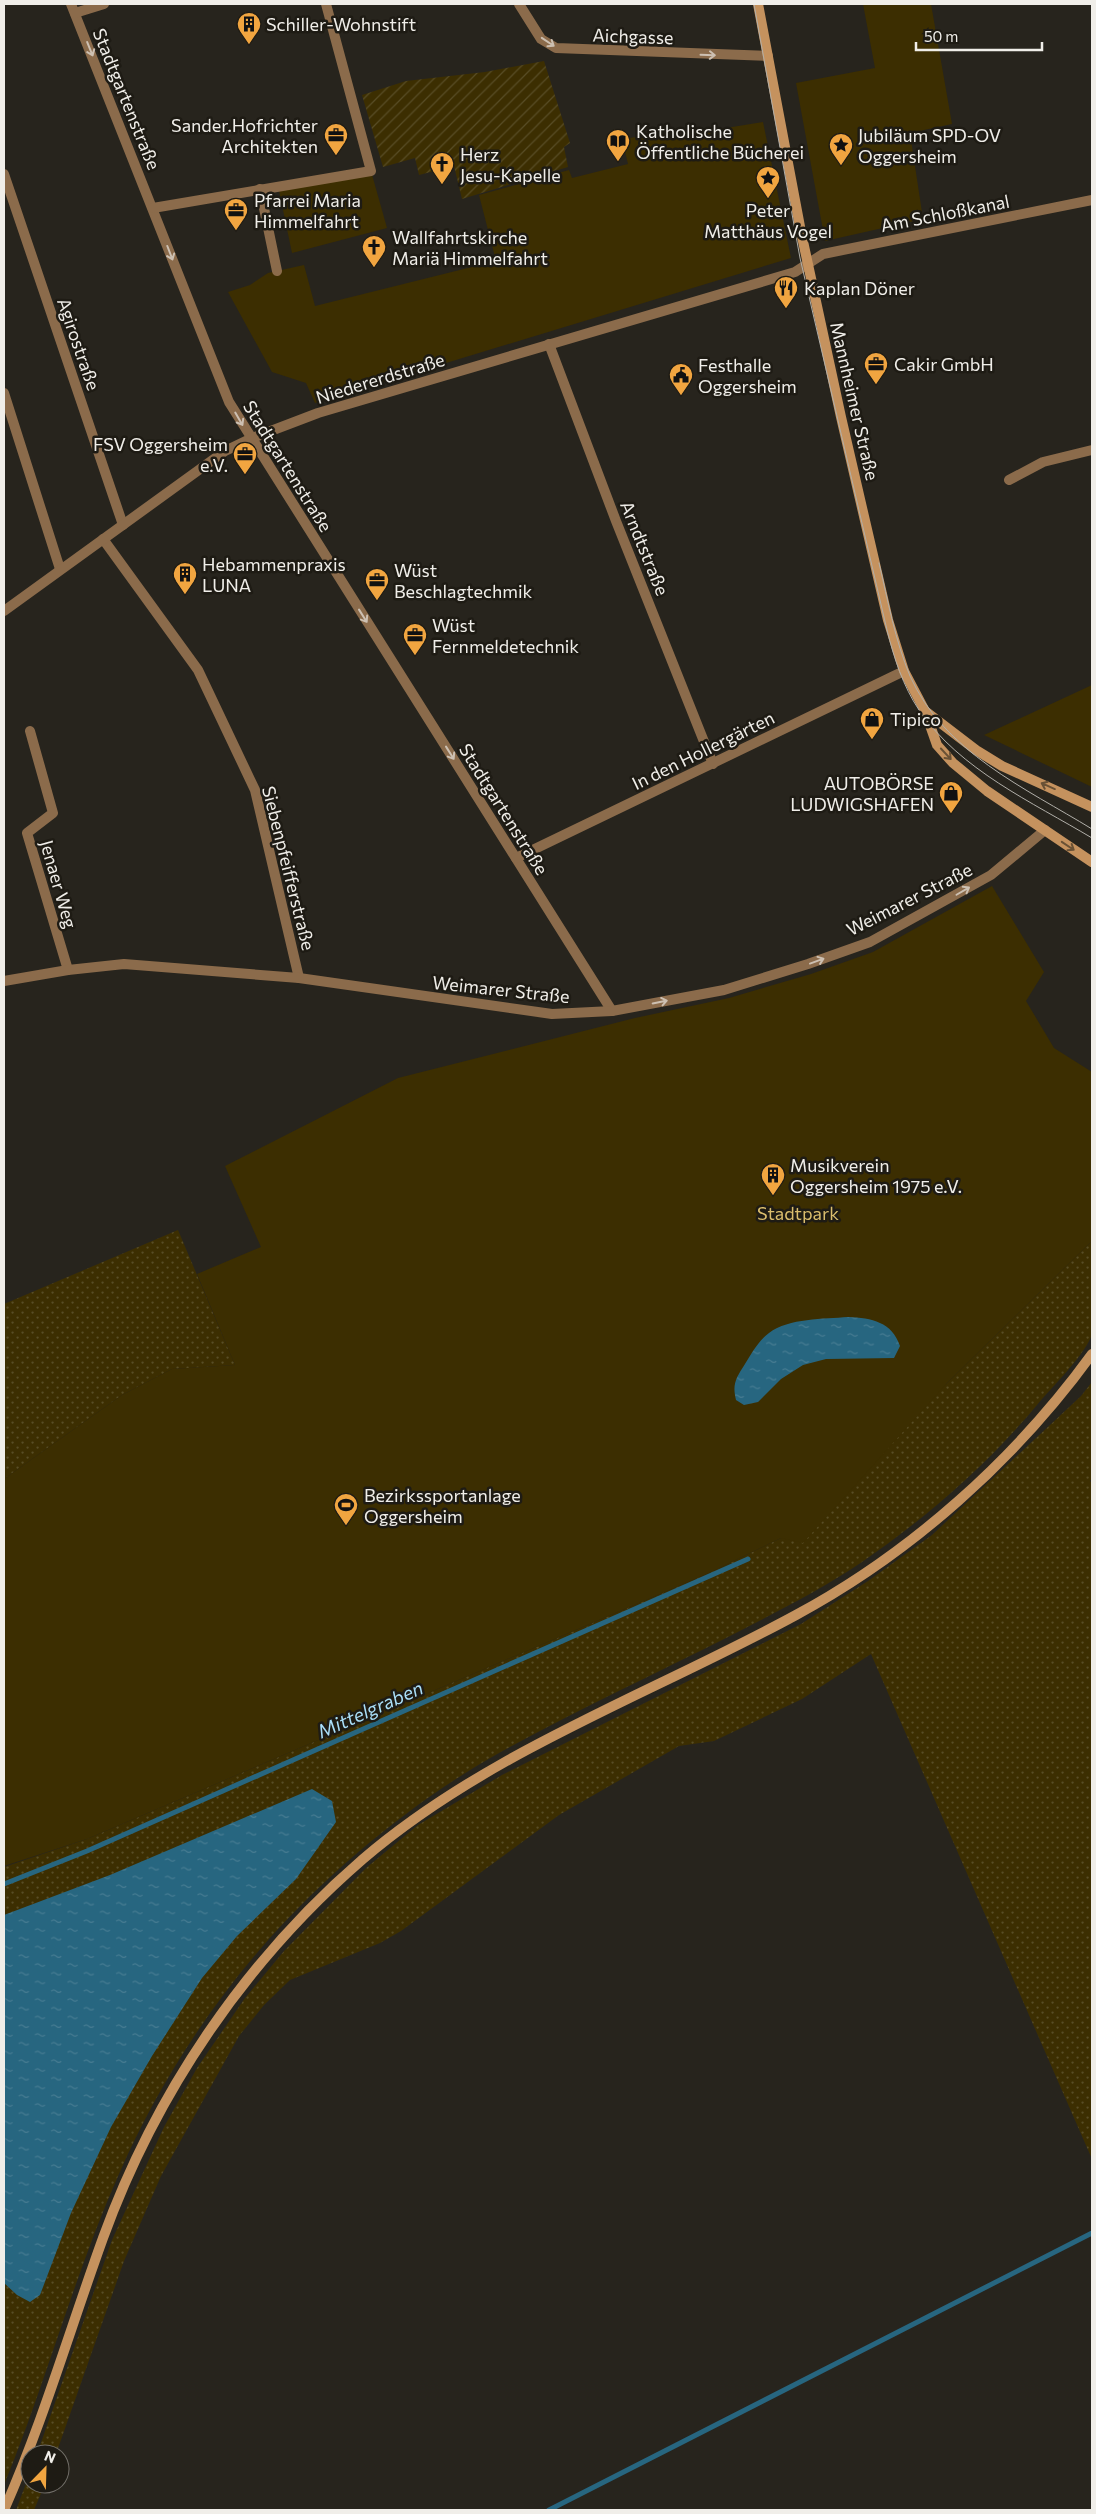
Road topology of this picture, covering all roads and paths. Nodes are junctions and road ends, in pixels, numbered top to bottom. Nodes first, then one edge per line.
1 (104, 4) edge
2 (326, 4) edge
3 (520, 4) edge
4 (758, 4) edge
5 (73, 9) edge
6 (768, 56) junction
7 (4, 174) edge
8 (260, 189) junction
9 (1092, 200) edge
10 (153, 208) junction
11 (808, 264) junction
12 (277, 271) dead end
13 (549, 344) junction
14 (4, 393) edge
15 (250, 439) junction
16 (1092, 450) edge
17 (1009, 480) dead end
18 (123, 525) junction
19 (104, 539) junction
20 (60, 569) junction
21 (4, 611) edge
22 (904, 671) junction
23 (925, 711) junction
24 (30, 731) dead end
25 (713, 764) junction
26 (1092, 807) edge
27 (1045, 830) junction
28 (516, 858) junction
29 (1092, 862) edge
30 (68, 970) junction
31 (299, 978) junction
32 (4, 981) edge
33 (612, 1011) junction
34 (1092, 1354) edge
35 (4, 2510) edge

1 - 5 street
2 - 8 street
3 -> 6 street, Aichgasse
4 - 6 main road, Mannheimer Straße
5 -> 10 street, Stadtgartenstraße
6 - 11 main road, Mannheimer Straße
7 - 18 street, Agirostraße
8 - 10 street
8 - 12 street
9 - 11 street, Am Schloßkanal
10 -> 15 street, Stadtgartenstraße
11 - 13 street, Niedererdstraße
11 - 22 main road, Mannheimer Straße
13 - 15 street, Niedererdstraße
13 - 25 street, Arndtstraße
14 - 20 street
15 - 18 street, Niedererdstraße
15 -> 28 street, Stadtgartenstraße
16 - 17 street
18 - 19 street, Niedererdstraße
19 - 20 street, Niedererdstraße
19 - 31 street, Siebenpfeifferstraße
20 - 21 street, Niedererdstraße
22 - 23 main road, Mannheimer Straße
22 - 25 street, In den Hollergärten
26 -> 23 main road, Mannheimer Straße
23 -> 27 main road, Mannheimer Straße
24 - 30 street, Jenaer Weg
25 - 28 street, In den Hollergärten
27 -> 29 main road, Mannheimer Straße
33 -> 27 street, Weimarer Straße
28 - 33 street, Stadtgartenstraße
30 - 31 street, Weimarer Straße
30 - 32 street, Weimarer Straße
31 - 33 street, Weimarer Straße
34 - 35 main road

